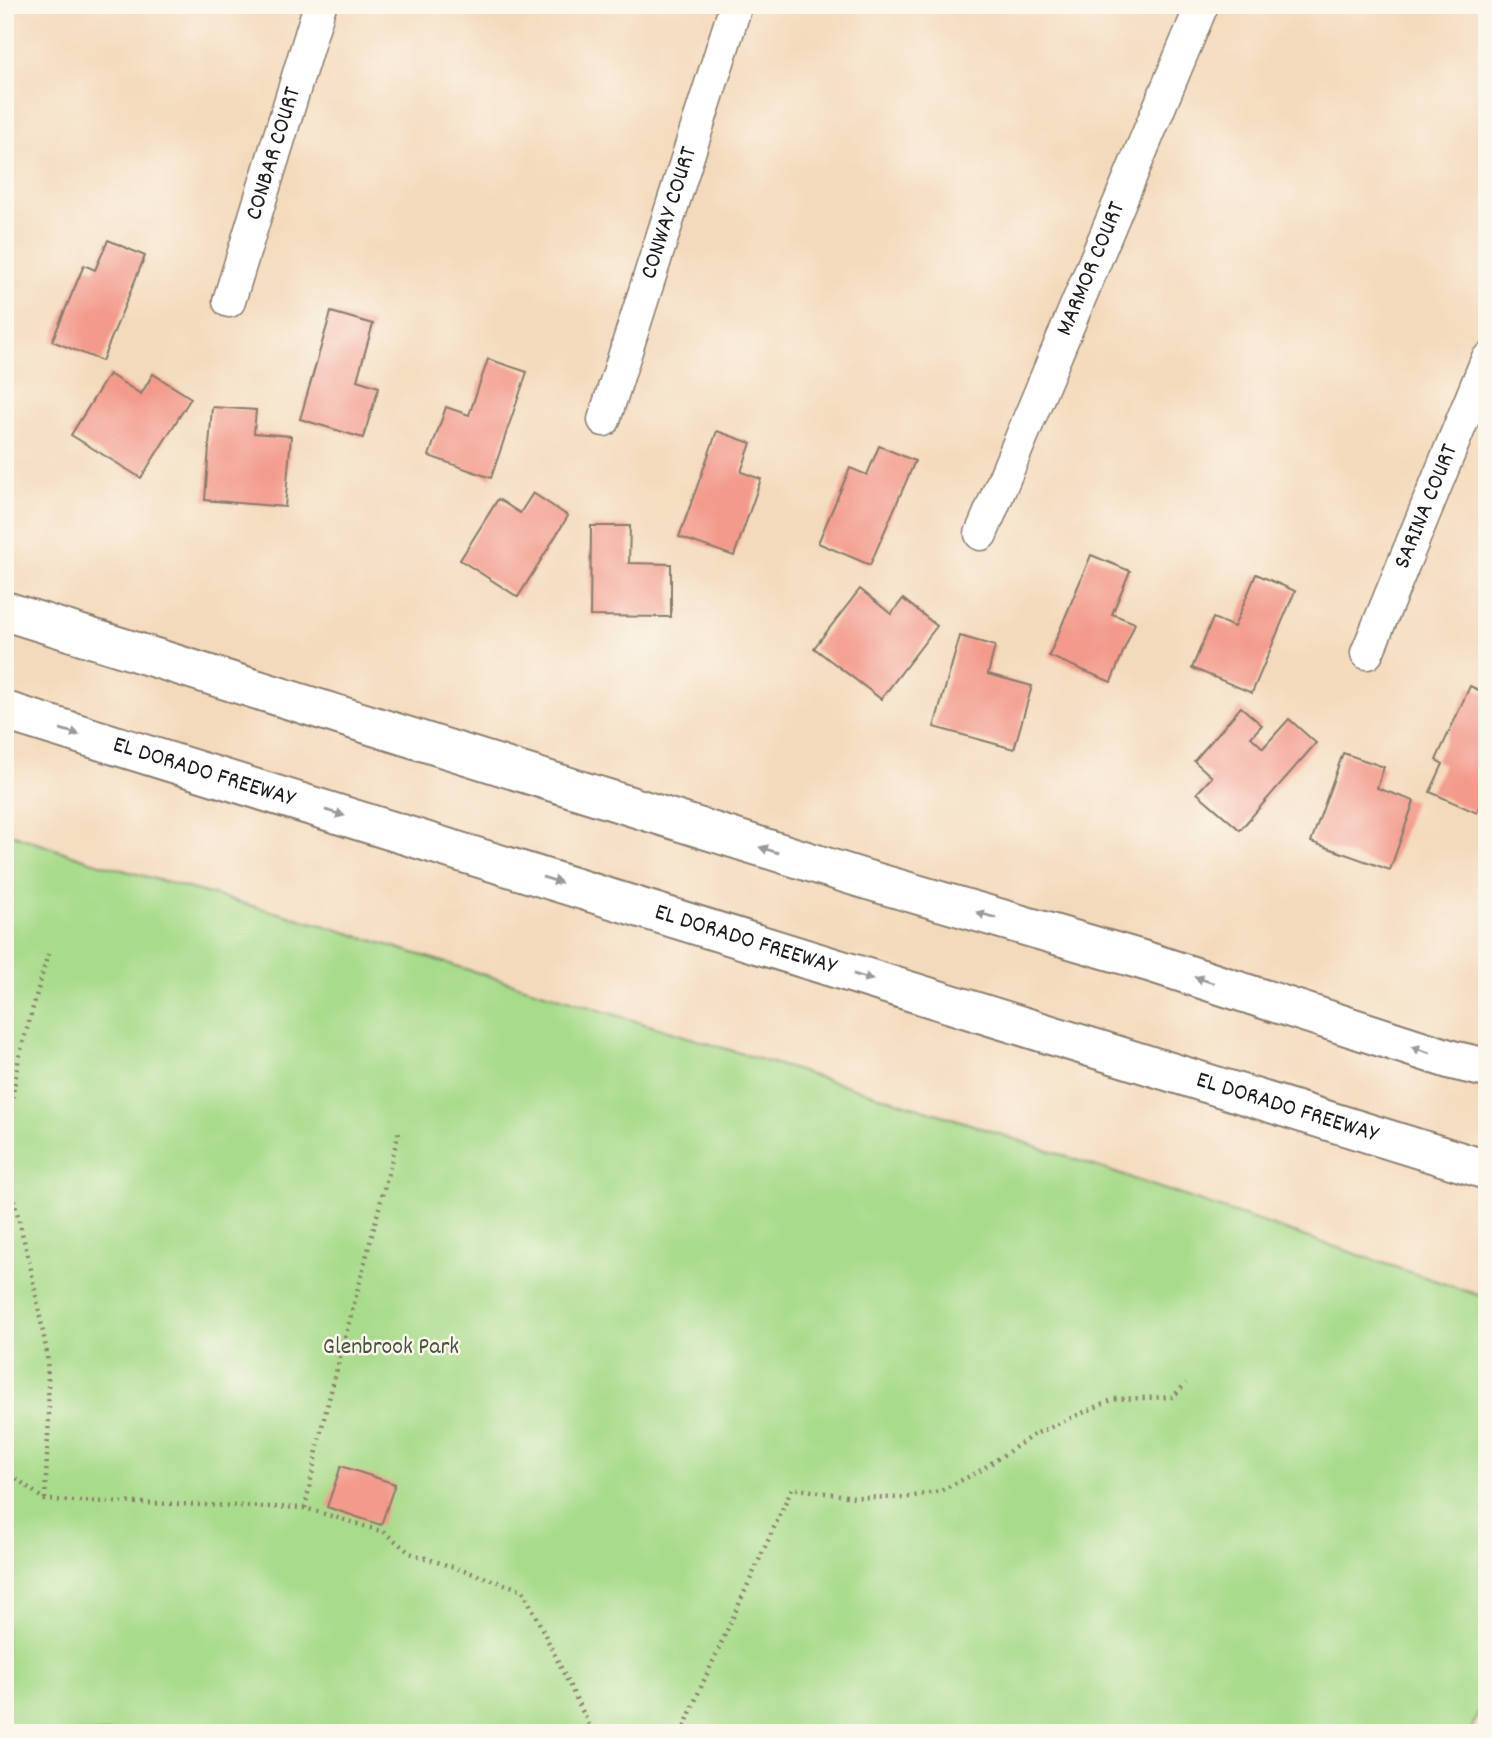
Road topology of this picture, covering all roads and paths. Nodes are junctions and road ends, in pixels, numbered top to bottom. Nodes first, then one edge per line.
1 (320, 5) edge
2 (736, 5) edge
3 (1202, 5) edge
4 (229, 301) dead end
5 (1487, 360) edge
6 (604, 420) dead end
7 (981, 534) dead end
8 (5, 611) edge
9 (1367, 653) dead end
10 (5, 711) edge
11 (48, 954) dead end
12 (1487, 1068) edge
13 (400, 1128) dead end
14 (1487, 1170) edge
15 (1186, 1383) dead end
16 (5, 1470) edge
17 (45, 1500) junction
18 (305, 1508) junction
19 (593, 1733) edge
20 (682, 1733) edge

1 - 4 street, CONBAR COURT
2 - 6 street, CONWAY COURT
3 - 7 street, MARMOR COURT
5 - 9 street, SARINA COURT
12 -> 8 highway
10 -> 14 highway, EL DORADO FREEWAY
11 - 17 path
13 - 18 path
15 - 20 path
16 - 17 path
17 - 18 path
18 - 19 path

